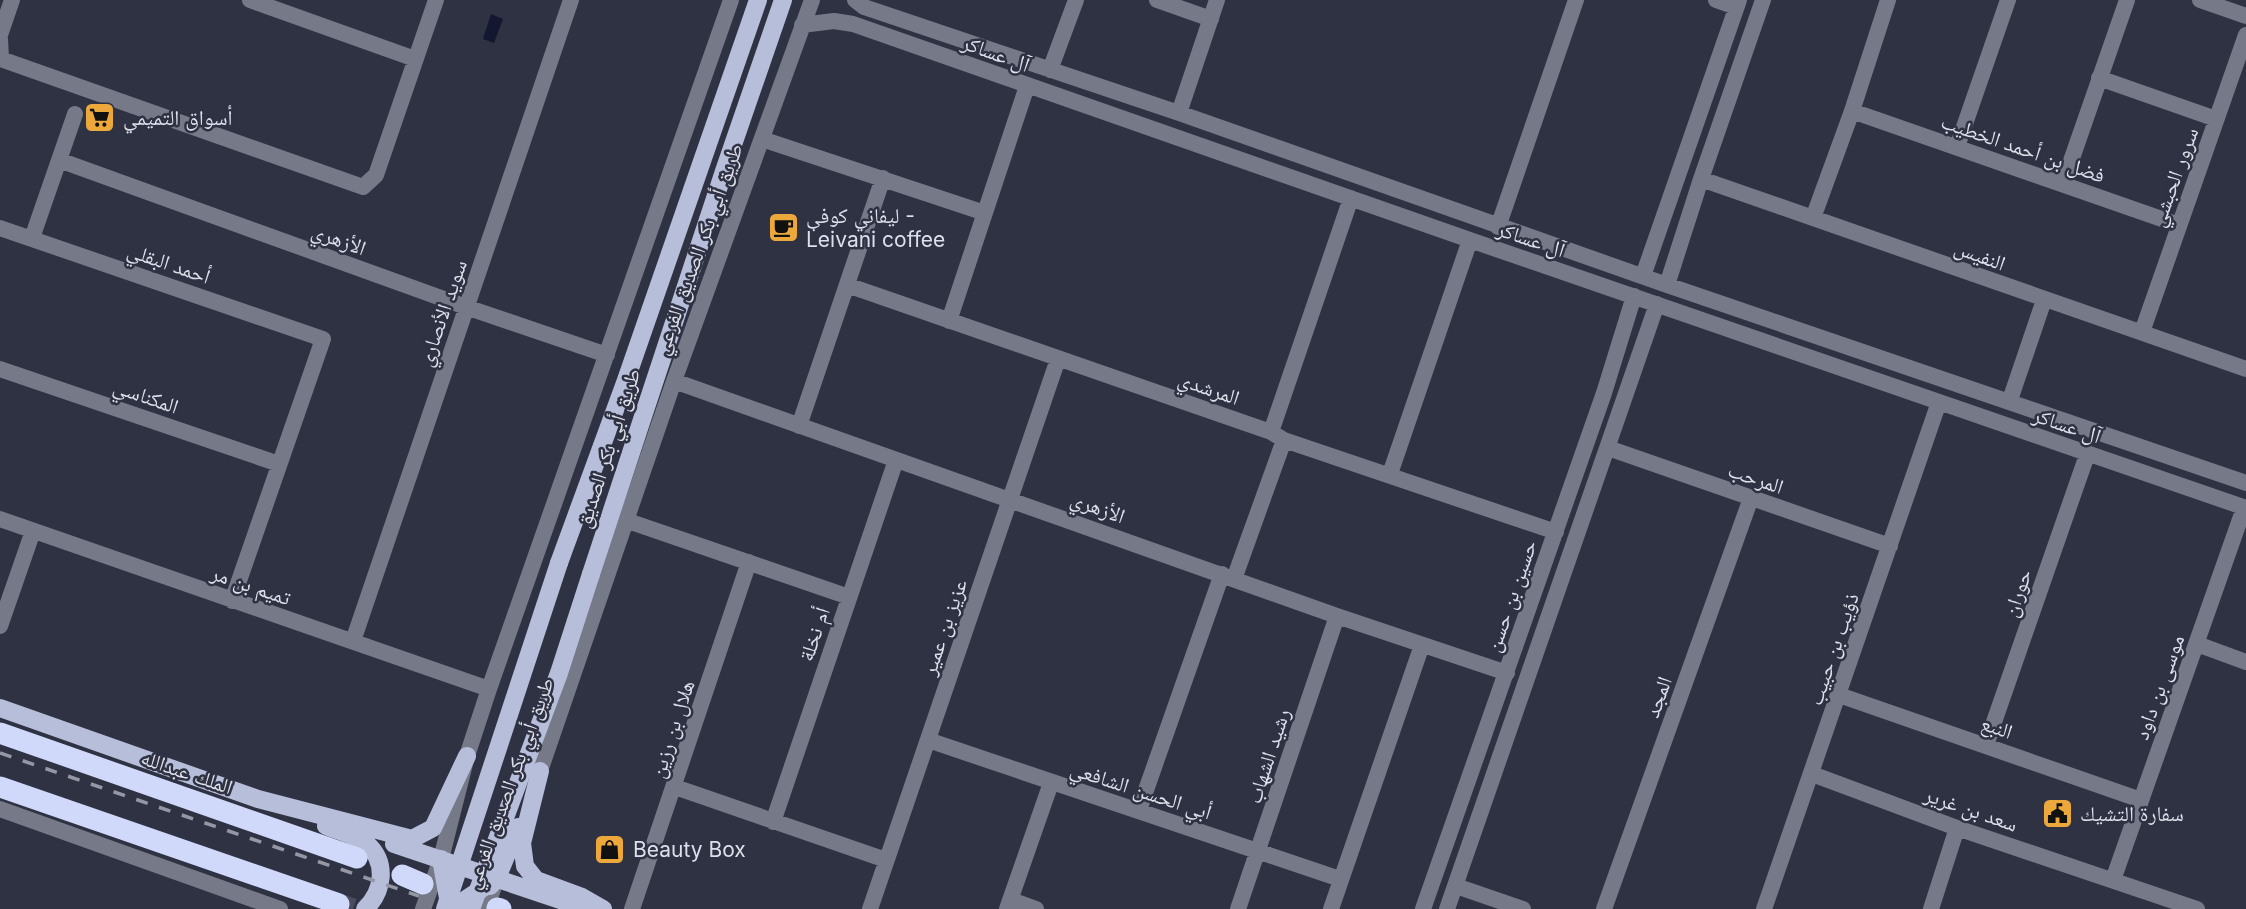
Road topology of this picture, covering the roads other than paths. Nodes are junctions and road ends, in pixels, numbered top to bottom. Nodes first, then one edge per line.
1 (12, 0) edge
2 (250, 0) edge
3 (436, 0) edge
4 (571, 0) edge
5 (731, 0) edge
6 (758, 0) edge
7 (783, 0) edge
8 (812, 0) edge
9 (1076, 0) edge
10 (1157, 0) edge
11 (1217, 0) edge
12 (1576, 0) edge
13 (1716, 0) edge
14 (1763, 0) edge
15 (1888, 0) edge
16 (2008, 0) edge
17 (2127, 0) edge
18 (2200, 0) edge
19 (860, 3) edge
20 (1737, 4) edge
21 (2246, 16) edge
22 (1211, 19) junction
23 (853, 24) junction
24 (802, 25) junction
25 (2246, 35) edge
26 (0, 37) edge
27 (415, 59) junction
28 (2241, 66) edge
29 (1050, 70) junction
30 (2099, 78) junction
31 (1027, 86) junction
32 (1110, 90) junction
33 (1852, 111) junction
34 (1103, 112) junction
35 (1179, 113) junction
36 (75, 114) dead end
37 (2217, 119) junction
38 (762, 139) junction
39 (1957, 147) junction
40 (59, 160) junction
41 (883, 178) junction
42 (1701, 179) junction
43 (2063, 184) junction
44 (1351, 198) junction
45 (985, 213) junction
46 (1813, 218) junction
47 (2179, 225) junction
48 (1499, 227) junction
49 (0, 228) edge
50 (32, 238) junction
51 (1470, 240) junction
52 (1643, 276) junction
53 (847, 285) junction
54 (1667, 285) junction
55 (1634, 296) junction
56 (2045, 300) junction
57 (1657, 304) junction
58 (466, 307) junction
59 (949, 321) junction
60 (2142, 332) junction
61 (1621, 338) junction
62 (1643, 344) junction
63 (607, 355) junction
64 (1058, 359) junction
65 (0, 369) edge
66 (2246, 369) edge
67 (674, 381) junction
68 (1604, 393) junction
69 (1625, 400) junction
70 (2010, 400) junction
71 (1939, 402) junction
72 (799, 426) junction
73 (1277, 436) junction
74 (2136, 445) junction
75 (1608, 449) junction
76 (2087, 454) junction
77 (896, 460) junction
78 (279, 464) junction
79 (2128, 467) junction
80 (1390, 474) junction
81 (2246, 483) edge
82 (1010, 498) junction
83 (1751, 498) junction
84 (2245, 508) edge
85 (0, 519) edge
86 (628, 521) junction
87 (33, 531) junction
88 (1556, 532) junction
89 (1890, 546) junction
90 (749, 562) junction
91 (1228, 577) junction
92 (849, 597) junction
93 (232, 601) junction
94 (1337, 616) junction
95 (0, 626) edge
96 (353, 641) junction
97 (2197, 644) junction
98 (1422, 645) junction
99 (2246, 662) edge
100 (1507, 671) junction
101 (1530, 676) junction
102 (489, 689) junction
103 (1839, 695) junction
104 (0, 708) edge
105 (0, 733) edge
106 (928, 740) junction
107 (1986, 745) junction
108 (467, 756) junction
109 (540, 771) junction
110 (1812, 775) junction
111 (1051, 783) junction
112 (0, 787) edge
113 (675, 787) junction
114 (258, 799) junction
115 (2141, 800) junction
116 (0, 809) edge
117 (1139, 810) junction
118 (773, 822) junction
119 (1957, 828) junction
120 (1258, 851) junction
121 (357, 858) dead end
122 (441, 859) junction
123 (886, 860) junction
124 (401, 875) dead end
125 (497, 878) junction
126 (1340, 879) junction
127 (2113, 880) junction
128 (423, 884) dead end
129 (1456, 886) junction
130 (339, 904) dead end
131 (1009, 904) edge
132 (2179, 906) edge
133 (280, 909) edge
134 (365, 909) edge
135 (424, 909) edge
136 (449, 909) edge
137 (470, 909) edge
138 (495, 909) edge
139 (587, 909) edge
140 (603, 909) edge
141 (632, 909) edge
142 (870, 909) edge
143 (1036, 909) edge
144 (1238, 909) edge
145 (1331, 909) edge
146 (1423, 909) edge
147 (1447, 909) edge
148 (1523, 909) edge
149 (1604, 909) edge
150 (1763, 909) edge
151 (1931, 909) edge
152 (2197, 909) edge

1 - 26 street
2 - 27 street
3 - 27 street
4 - 58 street, سويد الأنصاري
5 - 63 street, طريق أبي بكر الصديق الفرعي
6 - 136 main road, طريق أبي بكر الصديق, bridge
7 - 137 main road, طريق أبي بكر الصديق, bridge
8 - 24 street, طريق أبي بكر الصديق الفرعي
9 - 29 street
10 - 22 street
11 - 22 street
12 - 48 street
13 - 20 street
14 - 42 street
15 - 33 street
16 - 39 street
17 - 30 street
18 - 21 street
19 - 23 street
19 - 29 street, آل عساكر
20 - 52 street
22 - 35 street
23 - 24 street, آل عساكر
23 - 31 street, آل عساكر
24 - 38 street, طريق أبي بكر الصديق الفرعي
25 - 28 street, سرور الحبشي
26 - 27 street
28 - 37 street, سرور الحبشي
29 - 32 street, آل عساكر
30 - 37 street
30 - 43 street
31 - 34 street, آل عساكر
31 - 45 street
32 - 34 street
32 - 35 street, آل عساكر
33 - 39 street, فضل بن أحمد الخطيب
33 - 46 street
34 - 44 street, آل عساكر
35 - 48 street, آل عساكر
36 - 40 street
37 - 47 street, سرور الحبشي
38 - 41 street
38 - 67 street, طريق أبي بكر الصديق الفرعي
39 - 43 street, فضل بن أحمد الخطيب
40 - 50 street
40 - 58 street, الأزهري
41 - 45 street
41 - 53 street
42 - 46 street, النفيس
42 - 54 street
43 - 47 street, فضل بن أحمد الخطيب
44 - 51 street, آل عساكر
44 - 73 street
45 - 59 street
46 - 56 street, النفيس
47 - 60 street, سرور الحبشي
48 - 52 street, آل عساكر
49 - 50 street, أحمد البقلي
50 - 78 street, أحمد البقلي
51 - 55 street, آل عساكر
51 - 80 street
52 - 54 street, آل عساكر
53 - 59 street, المرشدي
53 - 72 street
54 - 70 street, آل عساكر
55 - 57 street, آل عساكر
55 - 61 street, حسين بن حسن
56 - 60 street, النفيس
56 - 70 street
57 - 62 street, حسين بن حسن
57 - 71 street, آل عساكر
58 - 63 street, الأزهري
58 - 96 street, سويد الأنصاري
59 - 64 street, المرشدي
60 - 66 street, النفيس
61 - 62 street
61 - 68 street, حسين بن حسن
62 - 69 street, حسين بن حسن
63 - 102 street, طريق أبي بكر الصديق الفرعي
64 - 73 street, المرشدي
64 - 82 street, عزيز بن عمير
65 - 78 street, المكناسي
67 - 72 street, الأزهري
67 - 86 street, طريق أبي بكر الصديق الفرعي
68 - 69 street
68 - 88 street, حسين بن حسن
69 - 75 street, حسين بن حسن
70 - 74 street, آل عساكر
71 - 76 street, آل عساكر
71 - 89 street, ذؤيب بن حبيب
72 - 77 street, الأزهري
73 - 80 street, المرشدي
73 - 91 street
74 - 79 street
74 - 81 street, آل عساكر
75 - 83 street, المرحب
75 - 101 street, حسين بن حسن
76 - 79 street, آل عساكر
76 - 107 street, حوران
77 - 82 street, الأزهري
77 - 92 street, أم نخلة
78 - 93 street
79 - 84 street, آل عساكر
80 - 88 street, المرشدي
82 - 91 street, الأزهري
82 - 106 street, عزيز بن عمير
83 - 89 street, المرحب
83 - 149 street, المجد
84 - 97 street, موسى بن داود
85 - 87 street, تميم بن مر
86 - 90 street
86 - 109 street, طريق أبي بكر الصديق الفرعي
87 - 93 street, تميم بن مر
87 - 95 street
88 - 100 street, حسين بن حسن
89 - 103 street, ذؤيب بن حبيب
90 - 92 street
90 - 113 street, هلال بن رزين
91 - 94 street, الأزهري
91 - 117 street
92 - 118 street, أم نخلة
93 - 96 street, تميم بن مر
94 - 98 street, الأزهري
94 - 120 street, رشيد الشهاب
96 - 102 street, تميم بن مر
97 - 99 street
97 - 115 street, موسى بن داود
98 - 100 street, الأزهري
98 - 126 street
100 - 101 street, الأزهري
100 - 146 street, حسين بن حسن
101 - 129 street, حسين بن حسن
102 - 108 street, طريق أبي بكر الصديق الفرعي
103 - 107 street, النبع
103 - 110 street, ذؤيب بن حبيب
104 - 114 main road
105 - 121 highway, الملك عبدالله
106 - 111 street, أبي الحسن الشافعي
106 - 123 street, عزيز بن عمير
107 - 115 street, النبع
108 - 114 main road
108 - 122 street, طريق أبي بكر الصديق الفرعي
109 - 125 main road, طريق أبي بكر الصديق الفرعي
109 - 140 main road
110 - 119 street, سعد بن غرير
110 - 150 street, ذؤيب بن حبيب
111 - 117 street, أبي الحسن الشافعي
111 - 131 street
112 - 130 highway
113 - 118 street
113 - 141 street, هلال بن رزين
114 - 122 main road
114 - 134 main road
115 - 127 street, موسى بن داود
116 - 133 street
117 - 120 street, أبي الحسن الشافعي
118 - 123 street
119 - 127 street, سعد بن غرير
119 - 151 street
120 - 126 street, أبي الحسن الشافعي
120 - 144 street, رشيد الشهاب
122 - 125 main road
122 - 135 street, طريق أبي بكر الصديق الفرعي
122 - 136 main road
123 - 142 street, عزيز بن عمير
124 - 128 highway
125 - 136 main road
125 - 137 main road
125 - 138 street, طريق أبي بكر الصديق الفرعي
125 - 139 main road
126 - 145 street
127 - 132 street, سعد بن غرير
129 - 147 street, حسين بن حسن
129 - 148 street
131 - 143 street
132 - 152 street, سعد بن غرير

